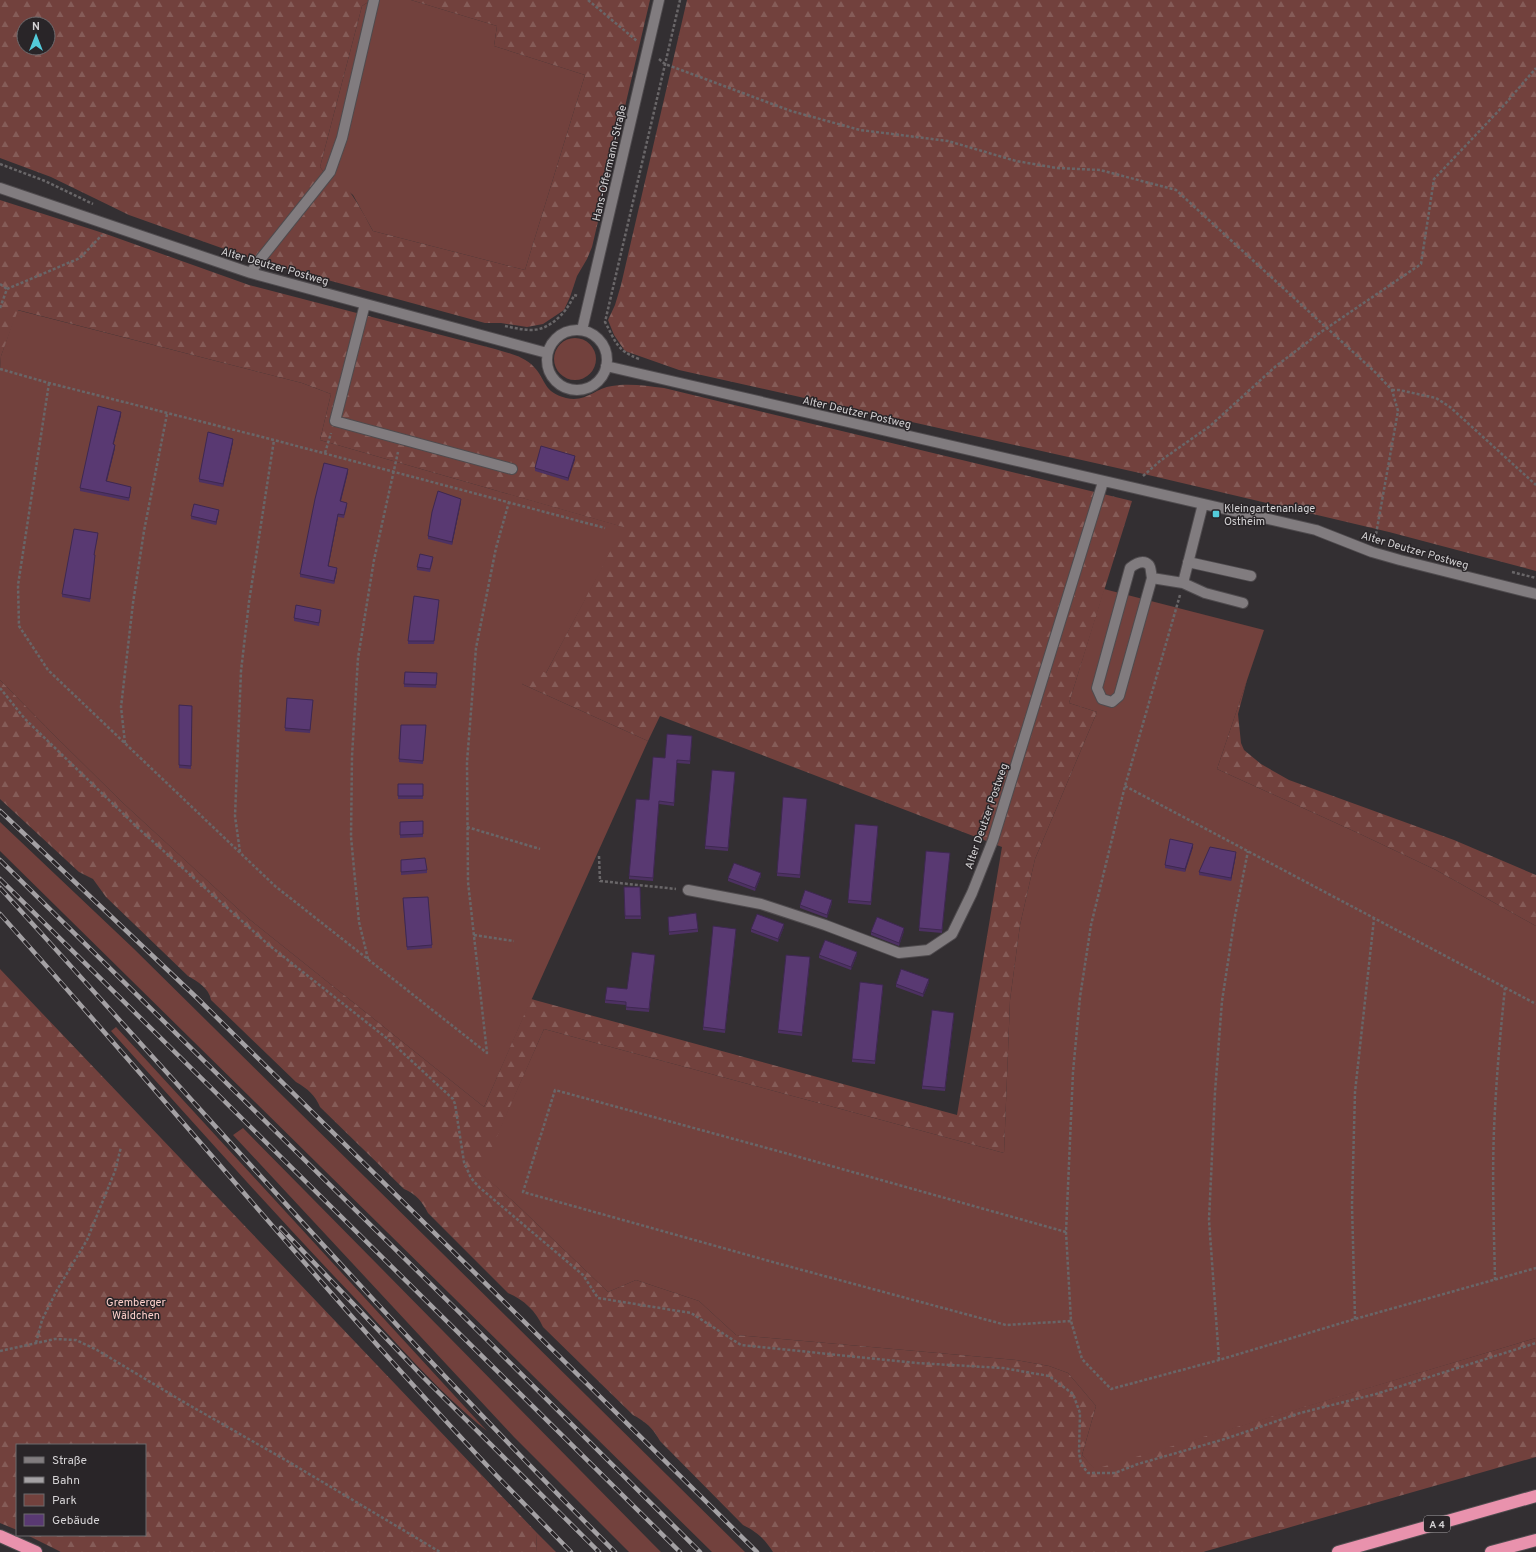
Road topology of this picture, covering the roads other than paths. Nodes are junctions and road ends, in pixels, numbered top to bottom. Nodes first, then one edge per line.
1 (374, 0) edge
2 (659, 0) edge
3 (0, 188) edge
4 (251, 273) junction
5 (365, 304) junction
6 (582, 330) junction
7 (547, 353) junction
8 (606, 366) junction
9 (512, 469) dead end
10 (1103, 482) junction
11 (1203, 504) junction
12 (1188, 562) junction
13 (1251, 576) dead end
14 (1152, 578) junction
15 (1182, 583) junction
16 (1536, 594) edge
17 (1243, 603) dead end
18 (688, 890) road end
19 (1536, 1496) edge
20 (0, 1536) edge
21 (1536, 1540) edge
22 (36, 1552) edge
23 (1338, 1552) edge
24 (1491, 1552) edge

1 - 4 street
2 - 6 street, Hans-Offermann-Straße
3 - 4 street, Alter Deutzer Postweg
4 - 5 street, Alter Deutzer Postweg
5 - 7 street, Alter Deutzer Postweg
5 - 9 street
6 - 7 street
6 - 8 street
7 - 8 street
8 - 10 street, Alter Deutzer Postweg
10 - 11 street, Alter Deutzer Postweg
10 - 18 street, Alter Deutzer Postweg
11 - 12 street
11 - 16 street, Alter Deutzer Postweg
12 - 13 street
12 - 15 street
14 - 14 street
14 - 15 street
15 - 17 street
19 - 23 highway, A 4
20 - 22 highway
21 - 24 highway

